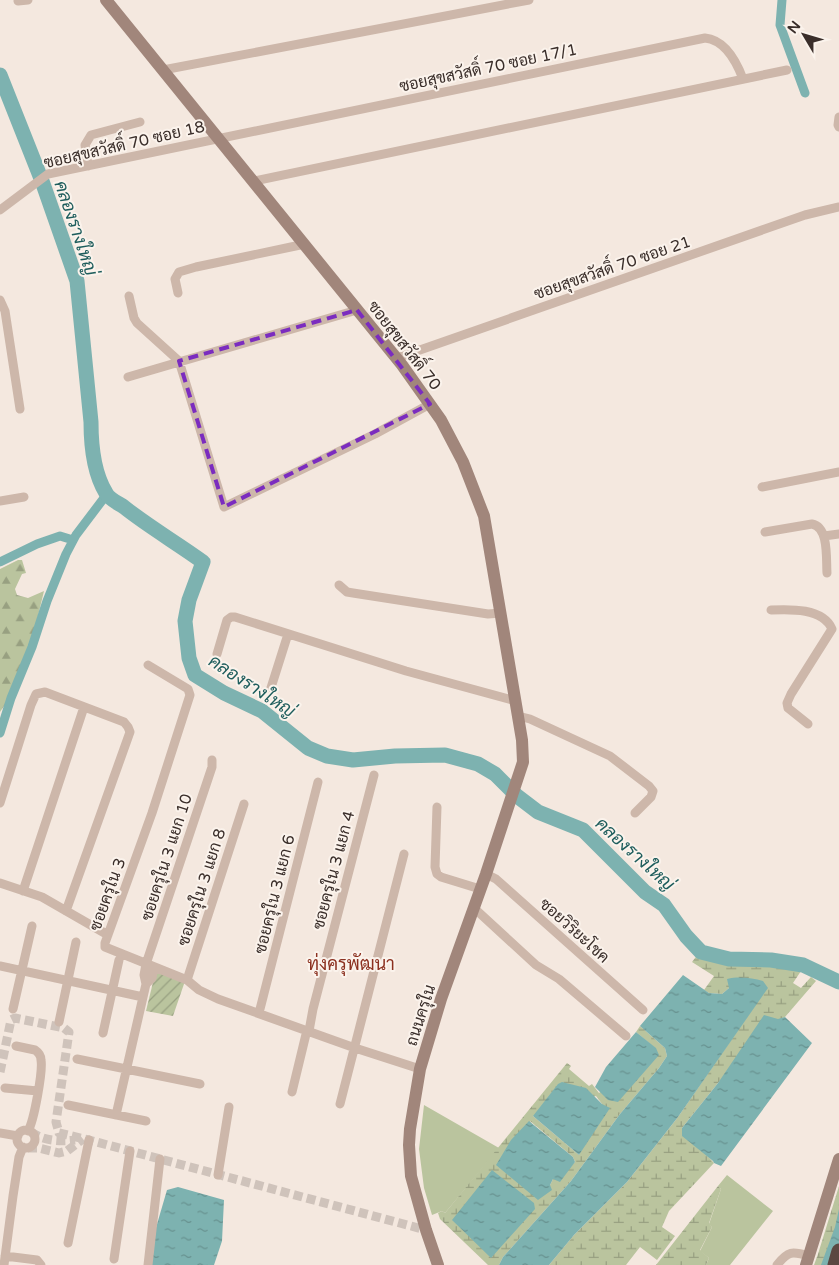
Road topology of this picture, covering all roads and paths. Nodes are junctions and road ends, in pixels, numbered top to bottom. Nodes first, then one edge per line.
1 (28, 0) edge
2 (106, 0) edge
3 (529, 0) edge
4 (18, 2) dead end
5 (163, 70) junction
6 (787, 70) dead end
7 (743, 79) junction
8 (839, 117) edge
9 (140, 122) dead end
10 (839, 127) edge
11 (219, 138) junction
12 (88, 166) junction
13 (254, 181) junction
14 (839, 207) edge
15 (0, 210) edge
16 (305, 244) junction
17 (178, 293) dead end
18 (129, 296) dead end
19 (0, 300) edge
20 (357, 310) junction
21 (397, 358) junction
22 (179, 361) junction
23 (128, 377) dead end
24 (430, 404) junction
25 (20, 409) dead end
26 (839, 472) edge
27 (762, 487) dead end
28 (24, 497) dead end
29 (0, 501) edge
30 (765, 532) dead end
31 (839, 534) edge
32 (824, 536) junction
33 (827, 573) dead end
34 (339, 584) dead end
35 (771, 610) dead end
36 (501, 613) junction
37 (288, 634) junction
38 (216, 654) dead end
39 (148, 665) dead end
40 (269, 694) dead end
41 (516, 701) junction
42 (84, 706) junction
43 (518, 716) junction
44 (808, 724) dead end
45 (212, 760) dead end
46 (374, 775) dead end
47 (517, 780) joint
48 (318, 782) dead end
49 (0, 803) edge
50 (244, 804) dead end
51 (437, 808) dead end
52 (636, 813) dead end
53 (404, 854) dead end
54 (486, 874) junction
55 (0, 883) edge
56 (480, 889) junction
57 (23, 891) junction
58 (474, 908) junction
59 (66, 911) junction
60 (32, 926) dead end
61 (108, 935) junction
62 (76, 942) dead end
63 (119, 960) dead end
64 (150, 965) junction
65 (0, 966) edge
66 (21, 971) junction
67 (187, 980) junction
68 (68, 981) junction
69 (112, 990) junction
70 (143, 997) junction
71 (13, 1009) dead end
72 (644, 1010) dead end
73 (259, 1013) junction
74 (59, 1022) dead end
75 (308, 1031) junction
76 (104, 1033) dead end
77 (626, 1036) dead end
78 (16, 1046) dead end
79 (354, 1048) junction
80 (77, 1058) dead end
81 (126, 1069) junction
82 (420, 1069) junction
83 (200, 1084) dead end
84 (5, 1088) dead end
85 (38, 1091) junction
86 (292, 1092) dead end
87 (340, 1104) dead end
88 (68, 1105) dead end
89 (229, 1107) dead end
90 (116, 1115) junction
91 (146, 1121) dead end
92 (28, 1131) junction
93 (0, 1133) edge
94 (18, 1136) junction
95 (89, 1140) dead end
96 (22, 1147) junction
97 (130, 1151) dead end
98 (160, 1159) dead end
99 (839, 1159) edge
100 (218, 1175) dead end
101 (68, 1244) dead end
102 (839, 1251) edge
103 (114, 1258) dead end
104 (4, 1260) edge
105 (807, 1260) edge
106 (41, 1265) edge
107 (148, 1265) edge
108 (438, 1265) edge
109 (777, 1265) edge
110 (835, 1265) edge

1 - 4 street
2 - 5 street, ซอยสุขสวัสดิ์ 70
3 - 5 street
5 - 11 street, ซอยสุขสวัสดิ์ 70
6 - 7 street
7 - 11 street, ซอยสุขสวัสดิ์ 70 ซอย 17/1
7 - 13 street
8 - 10 street
9 - 12 street
11 - 12 street, ซอยสุขสวัสดิ์ 70 ซอย 18
11 - 13 street, ซอยสุขสวัสดิ์ 70
12 - 15 street, ซอยสุขสวัสดิ์ 70 ซอย 18
13 - 16 street, ซอยสุขสวัสดิ์ 70
14 - 21 street, ซอยสุขสวัสดิ์ 70 ซอย 21
16 - 17 street
16 - 20 street, ซอยสุขสวัสดิ์ 70
18 - 22 street
19 - 25 street
20 - 21 street, ซอยสุขสวัสดิ์ 70
20 - 22 street
21 - 24 street, ซอยสุขสวัสดิ์ 70
22 - 23 street
22 - 24 street
24 - 36 street, ซอยสุขสวัสดิ์ 70
26 - 27 street
28 - 29 street
30 - 32 street
31 - 32 street
32 - 33 street
34 - 36 street
35 - 44 street
36 - 41 street, ซอยสุขสวัสดิ์ 70
37 - 38 street
37 - 40 street
37 - 41 street
39 - 61 street, ซอยครุใน 3
41 - 43 street, ซอยสุขสวัสดิ์ 70
42 - 49 street
42 - 57 street
42 - 59 street
43 - 47 street, ซอยสุขสวัสดิ์ 70
43 - 52 street
45 - 64 street, ซอยครุใน 3 แยก 10
46 - 75 street, ซอยครุใน 3 แยก 4
47 - 54 street, ถนนครุใน
48 - 73 street, ซอยครุใน 3 แยก 6
50 - 67 street, ซอยครุใน 3 แยก 8
51 - 56 street
53 - 79 street
54 - 56 street, ถนนครุใน
54 - 72 street, ซอยวิริยะโชค
55 - 57 street
56 - 58 street, ถนนครุใน
57 - 59 street
58 - 77 street
58 - 82 street, ถนนครุใน
59 - 61 street
60 - 66 street
61 - 64 street, ซอยครุใน 3
62 - 68 street
63 - 69 street
64 - 67 street, ซอยครุใน 3
64 - 70 street, ซอยครุใน 3 แยก 10
65 - 66 street
66 - 68 street
66 - 71 street
67 - 73 street, ซอยครุใน 3
68 - 69 street
68 - 74 street
69 - 70 street
69 - 76 street
70 - 81 street, ซอยครุใน 3 แยก 10
73 - 75 street, ซอยครุใน 3
75 - 79 street, ซอยครุใน 3
75 - 86 street, ซอยครุใน 3 แยก 4
78 - 85 street
79 - 82 street, ซอยครุใน 3
79 - 87 street
80 - 81 street
81 - 83 street
81 - 90 street, ซอยครุใน 3 แยก 10
82 - 108 street, ถนนครุใน
84 - 85 street
85 - 92 street
88 - 90 street
89 - 100 street
90 - 91 street
92 - 94 street
92 - 96 street
93 - 94 street
94 - 96 street
95 - 101 street
96 - 104 street
97 - 103 street
98 - 107 street
99 - 105 street
102 - 110 highway
104 - 106 street
105 - 109 street

